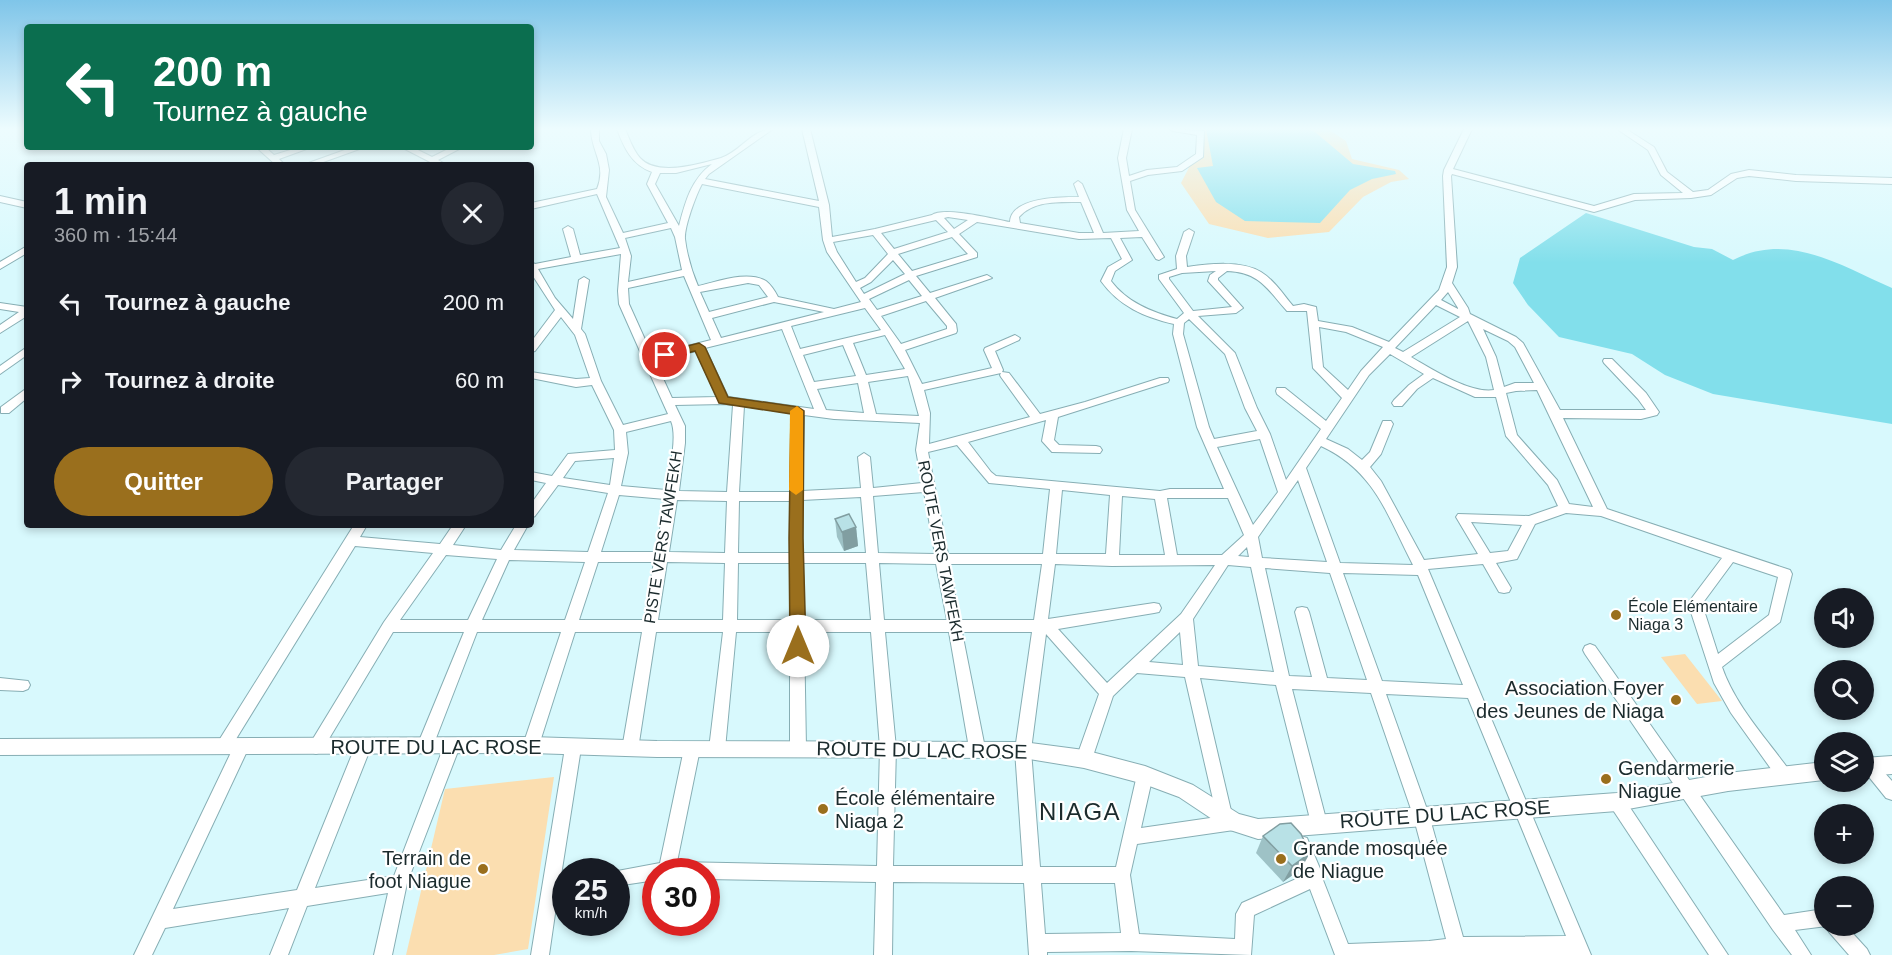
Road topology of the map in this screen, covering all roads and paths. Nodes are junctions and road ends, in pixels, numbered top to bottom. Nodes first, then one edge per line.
1 (605, 174) edge
2 (655, 174) edge
3 (707, 174) edge
4 (817, 174) edge
5 (1125, 174) edge
6 (1143, 174) edge
7 (1448, 174) edge
8 (1461, 174) edge
9 (1665, 174) edge
10 (1746, 174) edge
11 (1754, 174) edge
12 (1126, 180) junction
13 (1892, 181) edge
14 (700, 182) junction
15 (1078, 184) dead end
16 (601, 191) junction
17 (1691, 195) junction
18 (0, 199) edge
19 (1083, 199) junction
20 (24, 204) edge
21 (534, 205) edge
22 (825, 205) junction
23 (936, 215) junction
24 (978, 219) junction
25 (673, 225) junction
26 (1015, 225) junction
27 (568, 229) dead end
28 (875, 232) junction
29 (1189, 232) dead end
30 (952, 234) junction
31 (1146, 234) junction
32 (1099, 235) junction
33 (1114, 235) junction
34 (621, 236) junction
35 (680, 237) junction
36 (828, 240) junction
37 (625, 250) junction
38 (24, 251) edge
39 (893, 254) junction
40 (1159, 257) dead end
41 (576, 259) junction
42 (0, 266) edge
43 (1187, 269) junction
44 (1222, 270) junction
45 (534, 272) edge
46 (687, 272) junction
47 (534, 273) edge
48 (911, 275) junction
49 (987, 278) dead end
50 (584, 280) dead end
51 (1213, 281) junction
52 (1448, 285) junction
53 (624, 286) junction
54 (855, 287) junction
55 (695, 290) junction
56 (928, 297) junction
57 (774, 299) junction
58 (865, 301) junction
59 (1436, 301) junction
60 (0, 306) edge
61 (24, 310) edge
62 (560, 311) junction
63 (835, 311) junction
64 (24, 312) edge
65 (876, 314) junction
66 (1190, 314) junction
67 (705, 316) junction
68 (1470, 319) junction
69 (1179, 321) junction
70 (1313, 323) junction
71 (785, 324) junction
72 (576, 328) junction
73 (0, 330) edge
74 (888, 331) junction
75 (1015, 338) dead end
76 (847, 341) junction
77 (717, 342) junction
78 (534, 345) edge
79 (699, 347) junction
80 (1389, 347) junction
81 (899, 348) junction
82 (24, 352) edge
83 (797, 353) junction
84 (1403, 357) junction
85 (648, 360) junction
86 (1608, 361) dead end
87 (0, 371) edge
88 (911, 372) junction
89 (1432, 374) junction
90 (1005, 375) dead end
91 (534, 376) edge
92 (862, 378) junction
93 (1164, 380) dead end
94 (596, 381) junction
95 (812, 386) junction
96 (1541, 387) junction
97 (918, 388) junction
98 (1281, 392) dead end
99 (1498, 392) junction
100 (24, 394) edge
101 (1347, 397) junction
102 (724, 400) junction
103 (669, 402) junction
104 (739, 402) junction
105 (1398, 403) dead end
106 (5, 410) dead end
107 (798, 411) junction
108 (822, 414) junction
109 (1053, 414) junction
110 (1556, 414) junction
111 (675, 416) junction
112 (871, 417) junction
113 (1037, 418) junction
114 (925, 420) junction
115 (1387, 424) dead end
116 (1328, 428) junction
117 (620, 430) junction
118 (1264, 434) junction
119 (960, 440) junction
120 (1320, 441) junction
121 (1210, 444) junction
122 (922, 450) junction
123 (1096, 450) dead end
124 (622, 453) junction
125 (864, 457) dead end
126 (1300, 467) junction
127 (1363, 467) junction
128 (534, 478) edge
129 (554, 482) junction
130 (1056, 485) junction
131 (929, 487) junction
132 (615, 489) junction
133 (1116, 490) junction
134 (1284, 492) junction
135 (672, 494) junction
136 (867, 494) junction
137 (1232, 494) junction
138 (796, 495) junction
139 (1160, 495) junction
140 (735, 496) junction
141 (1565, 508) junction
142 (534, 509) edge
143 (1602, 512) junction
144 (1530, 521) junction
145 (359, 528) edge
146 (458, 528) edge
147 (520, 528) edge
148 (1251, 536) junction
149 (351, 541) junction
150 (441, 549) junction
151 (505, 555) junction
152 (1731, 555) junction
153 (594, 557) junction
154 (661, 558) junction
155 (733, 558) junction
156 (870, 558) junction
157 (796, 559) junction
158 (944, 559) junction
159 (1049, 559) junction
160 (1487, 559) junction
161 (1172, 560) junction
162 (1225, 560) junction
163 (1112, 561) junction
164 (1258, 563) junction
165 (1421, 567) junction
166 (1335, 568) junction
167 (1504, 588) dead end
168 (1154, 608) dead end
169 (1302, 612) dead end
170 (1186, 618) junction
171 (570, 625) junction
172 (649, 625) junction
173 (956, 625) junction
174 (389, 626) junction
175 (473, 626) junction
176 (730, 626) junction
177 (798, 626) junction
178 (879, 626) junction
179 (1042, 626) junction
180 (1590, 650) dead end
181 (1716, 664) junction
182 (1135, 667) junction
183 (1191, 671) junction
184 (1283, 680) junction
185 (0, 684) edge
186 (1321, 684) junction
187 (23, 685) dead end
188 (1375, 687) junction
189 (1472, 692) junction
190 (1107, 693) junction
191 (531, 745) junction
192 (424, 746) junction
193 (452, 746) junction
194 (0, 747) edge
195 (232, 747) junction
196 (316, 747) junction
197 (363, 747) junction
198 (573, 748) junction
199 (717, 748) junction
200 (798, 748) junction
201 (888, 748) junction
202 (977, 748) junction
203 (630, 749) junction
204 (692, 749) junction
205 (1023, 750) junction
206 (1084, 759) junction
207 (1892, 765) edge
208 (1874, 766) edge
209 (1814, 772) edge
210 (1145, 775) junction
211 (1784, 775) junction
212 (1874, 775) edge
213 (1688, 789) junction
214 (1892, 793) edge
215 (1617, 802) junction
216 (1521, 809) junction
217 (1421, 815) junction
218 (1229, 818) junction
219 (1319, 823) junction
220 (1293, 826) junction
221 (1130, 837) junction
222 (561, 858) edge
223 (663, 858) edge
224 (720, 872) edge
225 (886, 874) junction
226 (1033, 875) junction
227 (1122, 875) junction
228 (1316, 878) junction
229 (399, 883) junction
230 (300, 897) junction
231 (552, 912) edge
232 (1814, 919) edge
233 (160, 920) junction
234 (1779, 924) junction
235 (1844, 936) edge
236 (1131, 942) junction
237 (1457, 946) junction
238 (1038, 949) edge
239 (1580, 950) edge
240 (1243, 952) edge
241 (1430, 953) edge
242 (1344, 954) edge
243 (143, 955) edge
244 (279, 955) edge
245 (383, 955) edge
246 (540, 955) edge
247 (883, 955) edge
248 (1719, 955) edge
249 (1802, 955) edge
250 (1861, 955) edge

1 - 16 street, PISTE VERS TAWFEKH
2 - 25 street
3 - 14 street
4 - 22 street, ROUTE VERS TAWFEKH
5 - 12 street
6 - 12 street
7 - 52 street
8 - 17 street
9 - 17 street
10 - 17 street
11 - 13 street
12 - 31 street
14 - 22 street
14 - 35 street
15 - 19 street
16 - 21 street
16 - 34 street, PISTE VERS TAWFEKH
18 - 20 street
19 - 26 street
19 - 32 street
22 - 36 street, ROUTE VERS TAWFEKH
23 - 24 street
23 - 28 street
23 - 30 street
24 - 26 street
24 - 30 street
25 - 34 street
25 - 35 street
26 - 32 street
27 - 41 street
28 - 36 street
28 - 39 street
29 - 43 street
30 - 39 street
30 - 48 street
31 - 33 street
31 - 40 street
32 - 33 street
33 - 69 street
34 - 37 street, PISTE VERS TAWFEKH
35 - 46 street
36 - 54 street, ROUTE VERS TAWFEKH
37 - 41 street
37 - 53 street, PISTE VERS TAWFEKH
38 - 42 street
39 - 48 street
39 - 54 street
41 - 45 street
43 - 44 street
43 - 51 street
43 - 66 street
44 - 51 street
44 - 70 street
46 - 53 street
46 - 55 street
47 - 62 street
48 - 56 street
48 - 58 street
49 - 56 street
50 - 72 street
51 - 66 street
52 - 59 street
52 - 68 street
53 - 85 street, PISTE VERS TAWFEKH
54 - 58 street, ROUTE VERS TAWFEKH
55 - 57 street
55 - 67 street
56 - 65 street
56 - 81 street
57 - 63 street
57 - 67 street
58 - 63 street
58 - 65 street, ROUTE VERS TAWFEKH
59 - 68 street
59 - 80 street
60 - 61 street
62 - 72 street
62 - 78 street
63 - 71 street
64 - 73 street
65 - 74 street, ROUTE VERS TAWFEKH
66 - 69 street
66 - 118 street
67 - 77 street
68 - 84 street
68 - 96 street
68 - 99 street
69 - 121 street
70 - 80 street
70 - 101 street
71 - 77 street
71 - 83 street
72 - 94 street
74 - 76 street
74 - 81 street, ROUTE VERS TAWFEKH
75 - 97 street
76 - 83 street
76 - 92 street
77 - 79 street
79 - 85 street
79 - 102 street
80 - 84 street
80 - 101 street
81 - 88 street, ROUTE VERS TAWFEKH
82 - 87 street
83 - 95 street
84 - 89 street
85 - 103 street, PISTE VERS TAWFEKH
86 - 110 street
88 - 92 street
88 - 97 street, ROUTE VERS TAWFEKH
89 - 99 street
89 - 105 street
90 - 113 street
91 - 94 street
92 - 95 street
92 - 112 street
93 - 109 street
94 - 117 street
95 - 108 street
96 - 99 street
96 - 110 street
97 - 114 street, ROUTE VERS TAWFEKH
98 - 116 street
99 - 141 street
100 - 106 street
101 - 116 street
102 - 103 street
102 - 104 street
103 - 111 street, PISTE VERS TAWFEKH
104 - 107 street
104 - 140 street
107 - 108 street
107 - 138 street
108 - 112 street
109 - 113 street
109 - 123 street
110 - 143 street
111 - 117 street
111 - 135 street, PISTE VERS TAWFEKH
112 - 114 street
113 - 119 street
114 - 122 street, ROUTE VERS TAWFEKH
115 - 127 street
116 - 120 street
117 - 124 street
118 - 121 street
118 - 134 street
119 - 122 street
119 - 130 street
120 - 126 street
120 - 127 street
121 - 137 street
122 - 131 street, ROUTE VERS TAWFEKH
124 - 129 street
124 - 132 street
125 - 136 street
126 - 134 street
126 - 166 street
127 - 165 street
128 - 129 street
129 - 132 street
129 - 142 street
130 - 133 street
130 - 159 street
131 - 136 street
131 - 158 street, ROUTE VERS TAWFEKH
132 - 135 street
132 - 153 street
133 - 139 street
133 - 163 street
134 - 148 street
135 - 140 street
135 - 154 street, PISTE VERS TAWFEKH
136 - 138 street
136 - 156 street
137 - 139 street
137 - 148 street
138 - 140 street
138 - 157 street
139 - 161 street
140 - 155 street
141 - 143 street
141 - 144 street
143 - 152 street
144 - 160 street
144 - 160 street
145 - 149 street
146 - 150 street
147 - 151 street
148 - 162 street
148 - 164 street
149 - 150 street
149 - 195 street
150 - 151 street
150 - 174 street
151 - 153 street
151 - 175 street
152 - 181 street
152 - 181 street
153 - 154 street
153 - 171 street
154 - 155 street
154 - 172 street, PISTE VERS TAWFEKH
155 - 157 street
155 - 176 street
156 - 157 street
156 - 158 street
156 - 178 street
157 - 177 street
158 - 159 street
158 - 173 street, ROUTE VERS TAWFEKH
159 - 163 street
159 - 179 street
160 - 165 street
160 - 167 street
161 - 162 street
161 - 163 street
162 - 164 street
162 - 170 street
164 - 166 street
164 - 184 street
165 - 166 street
165 - 189 street
166 - 188 street
168 - 179 street
169 - 186 street
170 - 182 street
170 - 183 street
171 - 172 street
171 - 175 street
171 - 191 street
172 - 176 street
172 - 203 street, PISTE VERS TAWFEKH
173 - 178 street
173 - 179 street
173 - 202 street, ROUTE VERS TAWFEKH
174 - 175 street
174 - 196 street
175 - 192 street
176 - 177 street
176 - 199 street
177 - 178 street
177 - 200 street
178 - 201 street
179 - 190 street
179 - 205 street
180 - 213 street
181 - 211 street
182 - 183 street
182 - 190 street
183 - 184 street
183 - 218 street
184 - 186 street
184 - 219 street
185 - 187 street
186 - 188 street
188 - 189 street
188 - 217 street
189 - 216 street
190 - 206 street
191 - 193 main road, ROUTE DU LAC ROSE
191 - 198 main road, ROUTE DU LAC ROSE
192 - 193 main road, ROUTE DU LAC ROSE
192 - 197 main road, ROUTE DU LAC ROSE
193 - 229 street
194 - 195 main road, ROUTE DU LAC ROSE
195 - 196 main road, ROUTE DU LAC ROSE
195 - 233 street
196 - 197 main road, ROUTE DU LAC ROSE
197 - 230 street
198 - 203 main road, ROUTE DU LAC ROSE
198 - 222 street
199 - 200 main road, ROUTE DU LAC ROSE
199 - 204 main road, ROUTE DU LAC ROSE
200 - 201 main road, ROUTE DU LAC ROSE
201 - 202 main road, ROUTE DU LAC ROSE
201 - 225 street
202 - 205 main road, ROUTE DU LAC ROSE
203 - 204 main road, ROUTE DU LAC ROSE
204 - 223 street
205 - 206 main road, ROUTE DU LAC ROSE
205 - 226 street
206 - 210 main road, ROUTE DU LAC ROSE
207 - 208 main road
209 - 211 main road, ROUTE DU LAC ROSE
210 - 218 main road, ROUTE DU LAC ROSE
210 - 221 street
211 - 213 main road, ROUTE DU LAC ROSE
212 - 214 street
213 - 215 main road, ROUTE DU LAC ROSE
213 - 234 street
215 - 216 main road, ROUTE DU LAC ROSE
215 - 248 street
216 - 217 main road, ROUTE DU LAC ROSE
216 - 239 street
217 - 219 main road, ROUTE DU LAC ROSE
217 - 237 street
218 - 220 main road, ROUTE DU LAC ROSE
218 - 221 street
219 - 220 main road, ROUTE DU LAC ROSE
220 - 228 street
221 - 227 street
224 - 225 street
225 - 226 street
225 - 247 street
226 - 227 street
226 - 238 street
227 - 236 street
228 - 240 street
228 - 242 street
229 - 230 street
229 - 245 street
230 - 233 street
230 - 244 street
231 - 246 street
232 - 234 street
233 - 243 street
234 - 249 street
235 - 250 street
236 - 238 street
236 - 240 street
237 - 239 street
237 - 241 street
241 - 242 street

